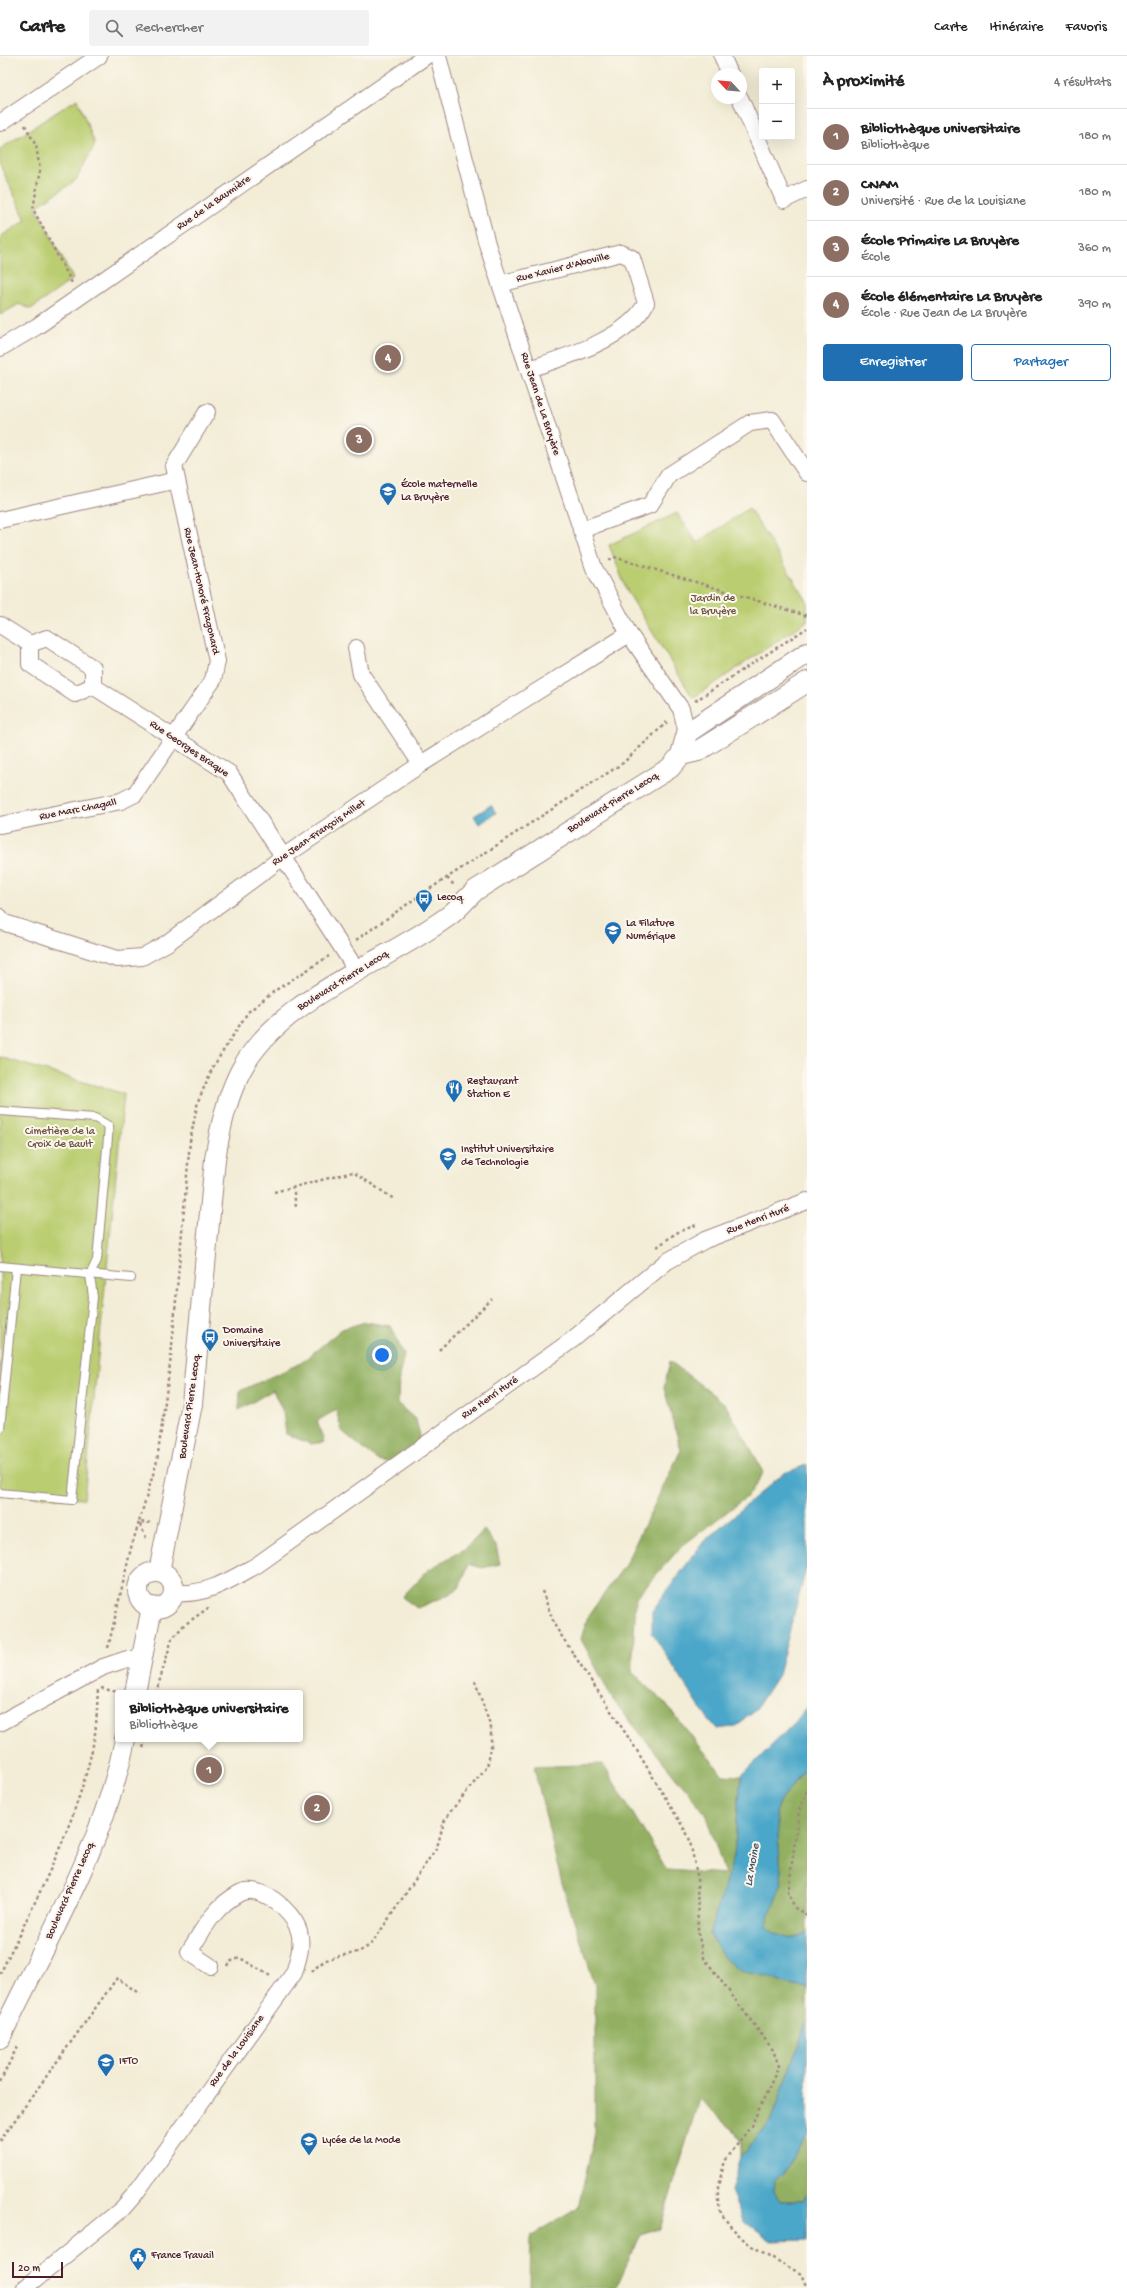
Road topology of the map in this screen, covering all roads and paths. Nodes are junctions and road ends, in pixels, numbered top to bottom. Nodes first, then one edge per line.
1 (99, 56) edge
2 (426, 56) edge
3 (438, 56) edge
4 (722, 56) edge
5 (727, 68) edge
6 (743, 104) edge
7 (18, 111) junction
8 (0, 123) edge
9 (807, 189) edge
10 (500, 284) junction
11 (78, 296) junction
12 (0, 348) edge
13 (529, 369) junction
14 (207, 412) dead end
15 (807, 473) edge
16 (176, 480) junction
17 (0, 520) edge
18 (581, 530) junction
19 (594, 568) junction
20 (807, 616) edge
21 (0, 624) edge
22 (807, 628) edge
23 (629, 634) junction
24 (30, 644) junction
25 (356, 648) dead end
26 (807, 653) edge
27 (807, 682) edge
28 (93, 686) junction
29 (681, 710) junction
30 (687, 733) junction
31 (175, 739) junction
32 (681, 755) junction
33 (421, 764) junction
34 (0, 826) edge
35 (283, 857) junction
36 (0, 917) edge
37 (342, 948) junction
38 (355, 973) junction
39 (0, 1111) edge
40 (293, 1186) junction
41 (274, 1192) dead end
42 (394, 1199) dead end
43 (807, 1201) edge
44 (296, 1207) dead end
45 (0, 1266) edge
46 (16, 1268) junction
47 (90, 1275) junction
48 (131, 1278) dead end
49 (492, 1299) dead end
50 (439, 1350) dead end
51 (0, 1428) edge
52 (0, 1493) edge
53 (139, 1522) junction
54 (169, 1524) junction
55 (165, 1548) junction
56 (159, 1572) junction
57 (210, 1590) junction
58 (542, 1591) dead end
59 (174, 1593) junction
60 (152, 1607) junction
61 (141, 1660) junction
62 (103, 1667) junction
63 (475, 1682) dead end
64 (98, 1688) junction
65 (136, 1690) edge
66 (157, 1690) edge
67 (115, 1692) edge
68 (0, 1723) edge
69 (124, 1742) edge
70 (807, 1791) edge
71 (807, 1915) edge
72 (218, 1966) joint
73 (0, 1974) edge
74 (310, 1974) dead end
75 (286, 1985) junction
76 (140, 1994) dead end
77 (0, 2038) edge
78 (0, 2141) edge
79 (25, 2288) edge
80 (807, 2288) edge

1 - 7 street
2 - 11 street, Rue de la Baumière
3 - 10 street, Rue Jean de La Bruyère
4 - 5 street
6 - 9 street
7 - 8 street
7 - 11 path
10 - 13 street, Rue Jean de La Bruyère
10 - 13 street, Rue Xavier d'Aboville
11 - 12 street, Rue de la Baumière
13 - 18 street, Rue Jean de La Bruyère
14 - 16 street, Rue Jean-Honoré Fragonard
15 - 18 street
16 - 17 street
16 - 31 street, Rue Jean-Honoré Fragonard
18 - 19 street, Rue Jean de La Bruyère
19 - 20 path
19 - 23 street, Rue Jean de La Bruyère
21 - 24 street
22 - 29 path
23 - 29 street, Rue Jean de La Bruyère
23 - 33 street, Rue Jean-François Millet
24 - 28 street
24 - 28 street
25 - 33 street
26 - 30 street
27 - 32 street
28 - 31 street, Rue Georges Braque
29 - 30 street, Rue Jean de La Bruyère
29 - 37 path
30 - 32 street, Boulevard Pierre Lecoq
31 - 34 street, Rue Marc Chagall
31 - 35 street, Rue Georges Braque
32 - 38 street, Boulevard Pierre Lecoq
33 - 35 street, Rue Jean-François Millet
35 - 36 street, Rue Jean-François Millet
35 - 37 street, Rue Georges Braque
37 - 38 street, Rue Georges Braque
37 - 53 path
38 - 54 street, Boulevard Pierre Lecoq
39 - 47 lane
40 - 41 path
40 - 42 path
40 - 44 path
43 - 57 street, Rue Henri Huré
45 - 46 lane
46 - 47 lane
46 - 51 lane
47 - 48 lane
47 - 52 lane
49 - 50 path
53 - 54 path
53 - 55 path
53 - 62 path
54 - 55 street, Boulevard Pierre Lecoq
55 - 56 street, Boulevard Pierre Lecoq
56 - 59 street
56 - 60 street
57 - 59 street, Rue Henri Huré
57 - 66 path
58 - 80 path
59 - 60 street
60 - 61 street
61 - 62 street
61 - 65 street
62 - 64 path
62 - 68 street
63 - 74 path
64 - 67 path
64 - 73 path
69 - 77 street, Boulevard Pierre Lecoq
70 - 71 path
72 - 75 path
72 - 75 street, Rue de la Louisiane
75 - 79 street, Rue de la Louisiane
76 - 78 path

